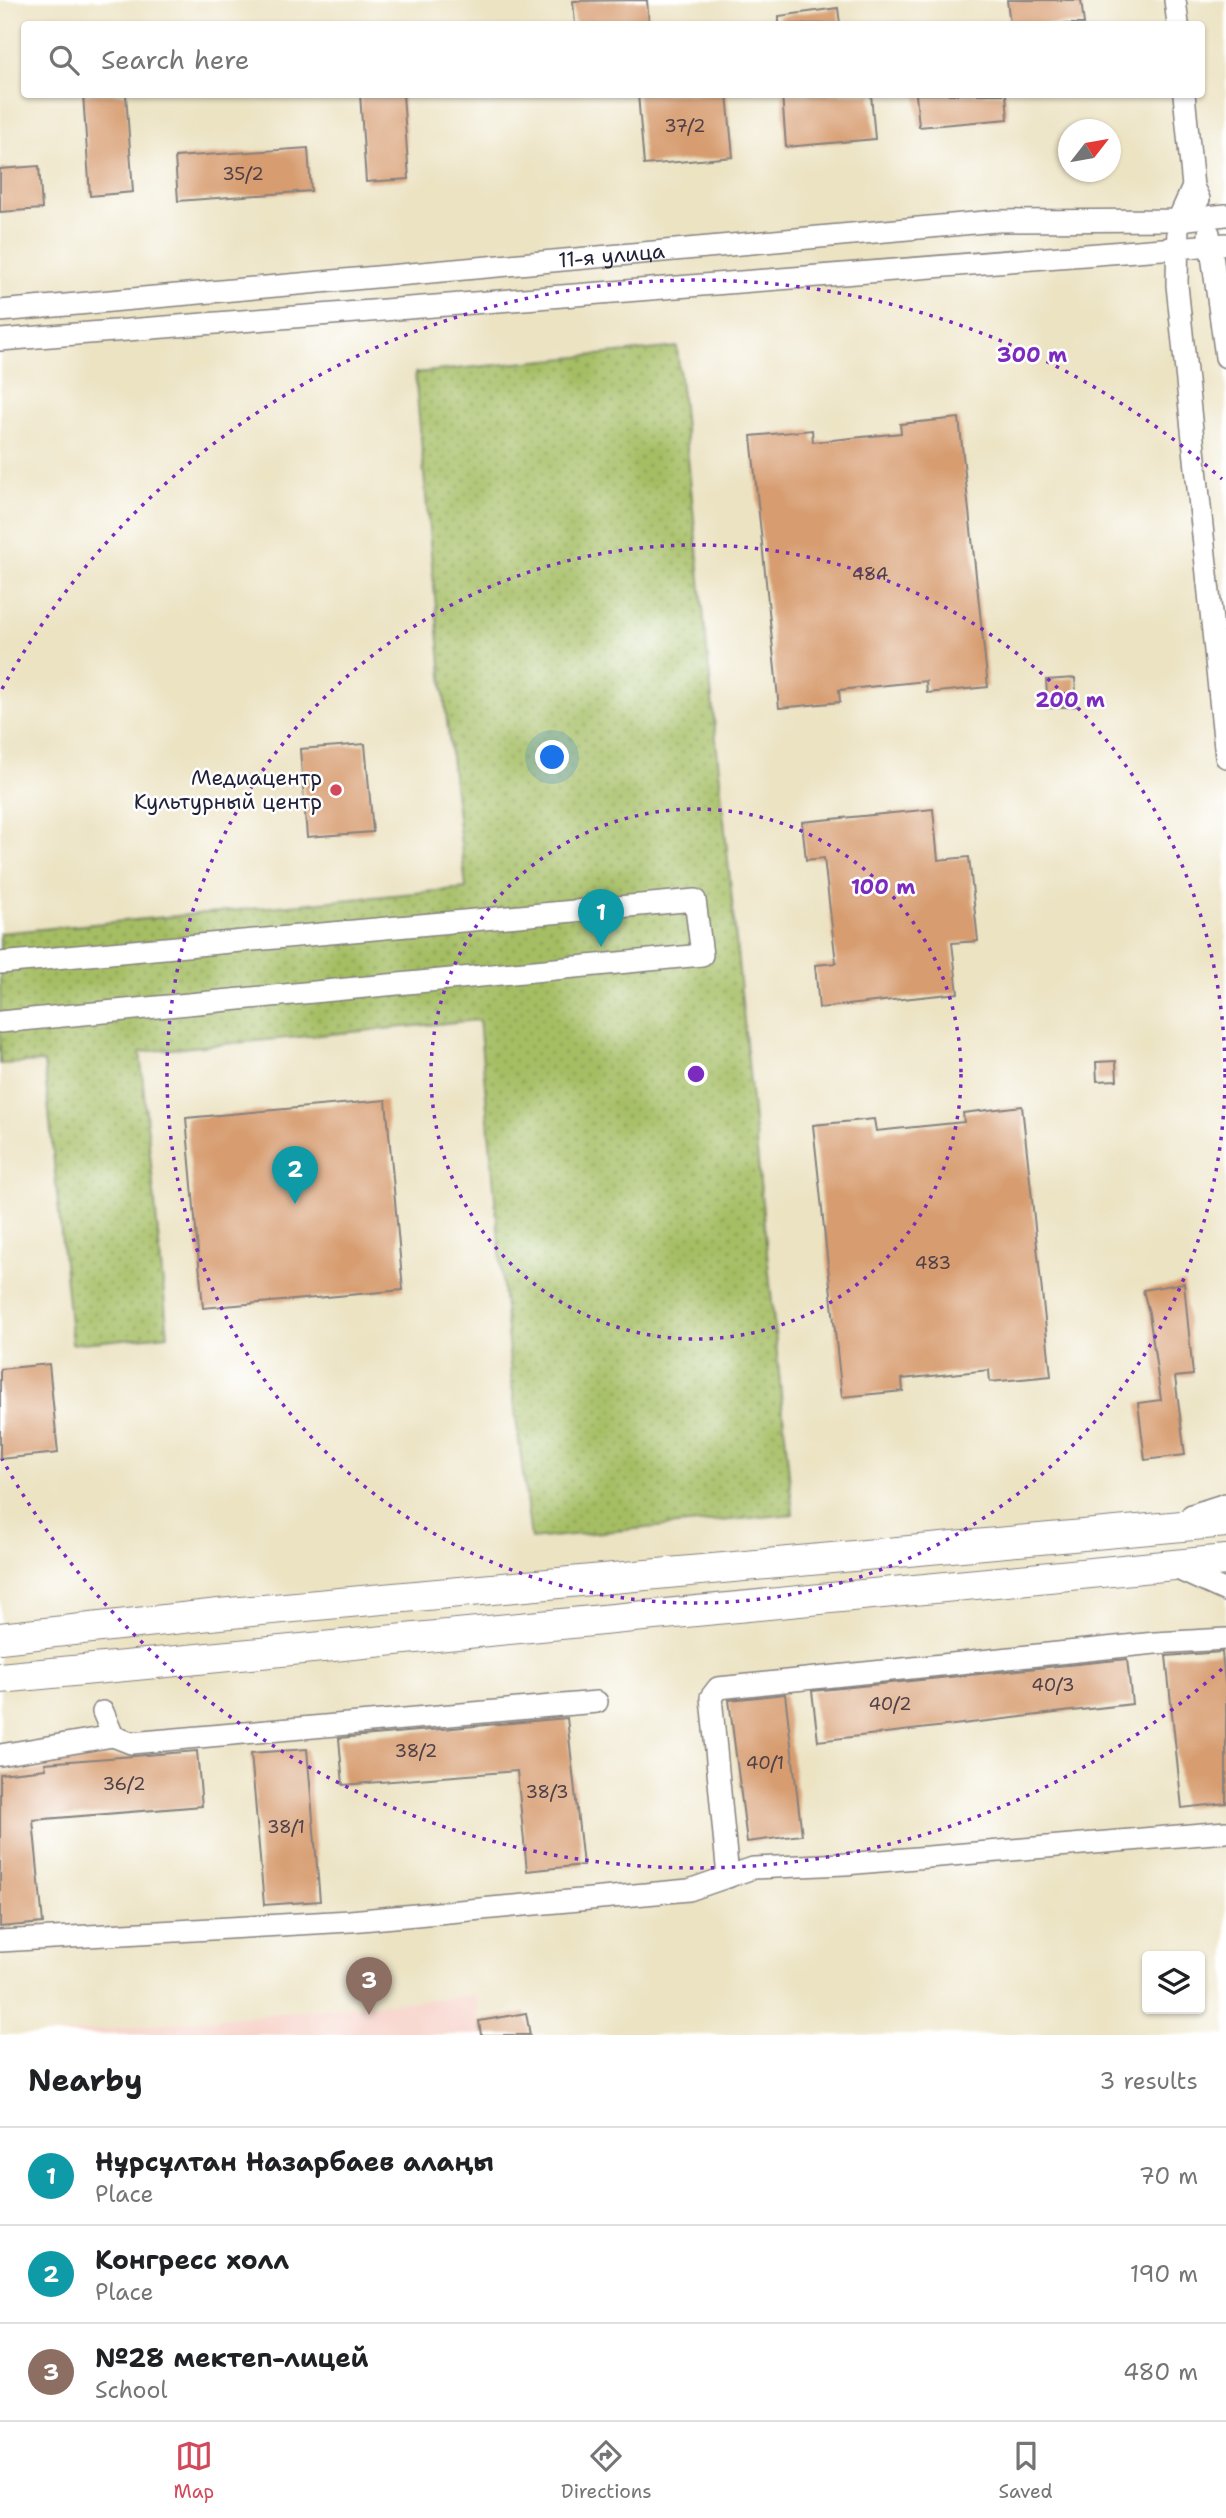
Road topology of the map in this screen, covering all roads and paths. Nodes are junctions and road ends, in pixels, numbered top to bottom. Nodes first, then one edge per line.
1 (1175, 0) edge
2 (1178, 21) edge
3 (1185, 98) edge
4 (1193, 187) junction
5 (1217, 216) edge
6 (1178, 220) junction
7 (1218, 245) edge
8 (1177, 248) junction
9 (0, 312) edge
10 (0, 340) edge
11 (1226, 357) edge
12 (1226, 757) edge
13 (0, 963) edge
14 (0, 1022) edge
15 (1226, 1504) edge
16 (1226, 1522) edge
17 (1099, 1534) junction
18 (1226, 1560) edge
19 (1171, 1566) junction
20 (1226, 1591) edge
21 (0, 1638) edge
22 (1226, 1639) edge
23 (0, 1678) edge
24 (597, 1702) dead end
25 (103, 1712) dead end
26 (113, 1736) junction
27 (0, 1755) edge
28 (1226, 1832) edge
29 (728, 1877) junction
30 (0, 1941) edge

1 - 2 street
3 - 4 street
4 - 5 street
4 - 6 street
5 - 6 street, 11-я улица
5 - 7 street
6 - 8 street
6 - 9 street, 11-я улица
7 - 8 street, 11-я улица
7 - 11 street
8 - 10 street, 11-я улица
8 - 12 street
13 - 14 street
15 - 17 street
16 - 17 street
17 - 21 street
18 - 19 street
19 - 20 street
19 - 23 street
22 - 29 street
24 - 26 street
25 - 26 street
26 - 27 street
28 - 29 street
29 - 30 street

